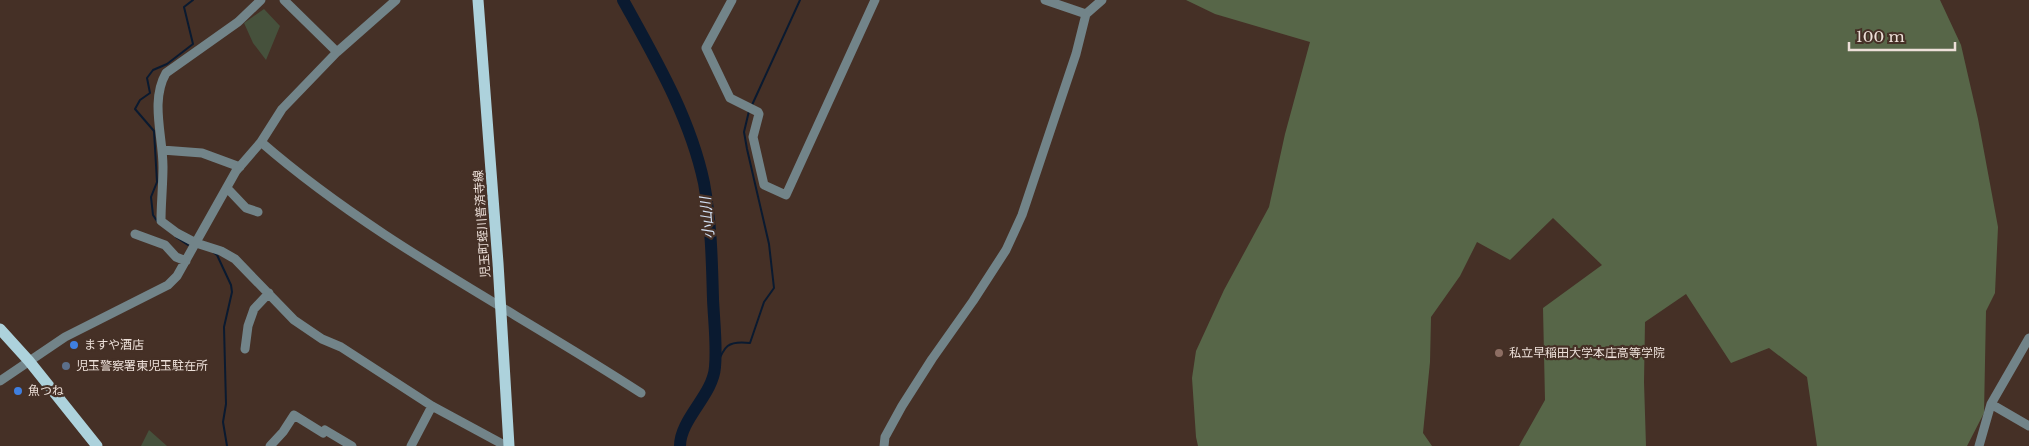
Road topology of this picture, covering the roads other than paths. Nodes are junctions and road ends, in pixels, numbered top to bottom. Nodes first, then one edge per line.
1 (261, 0) edge
2 (396, 0) edge
3 (478, 0) edge
4 (732, 0) edge
5 (875, 0) edge
6 (1045, 0) edge
7 (1102, 0) edge
8 (285, 1) edge
9 (1086, 14) junction
10 (337, 52) junction
11 (261, 142) junction
12 (162, 150) junction
13 (240, 167) junction
14 (227, 188) junction
15 (258, 212) dead end
16 (135, 234) dead end
17 (196, 243) junction
18 (186, 261) junction
19 (269, 293) junction
20 (501, 306) junction
21 (0, 329) edge
22 (2029, 338) edge
23 (246, 349) dead end
24 (29, 361) junction
25 (0, 381) edge
26 (641, 393) dead end
27 (1991, 404) junction
28 (432, 406) junction
29 (2029, 426) edge
30 (97, 446) edge
31 (270, 446) edge
32 (352, 446) edge
33 (411, 446) edge
34 (508, 446) edge
35 (884, 446) edge
36 (1978, 446) edge

1 - 12 street
2 - 10 street
3 - 20 main road, 児玉町蛭川普済寺線
4 - 5 street
6 - 9 street
7 - 9 street
8 - 10 street
9 - 35 street
10 - 11 street
11 - 13 street
11 - 20 street
12 - 13 street
12 - 17 street
13 - 14 street
14 - 15 street
14 - 17 street
16 - 18 street
17 - 18 street
17 - 19 street
18 - 24 street
19 - 23 street
19 - 28 street
20 - 26 street
20 - 34 main road, 児玉町蛭川普済寺線
21 - 24 main road
22 - 27 street
24 - 25 street
24 - 30 main road
27 - 29 street
27 - 36 street
28 - 33 street
28 - 34 street
31 - 32 street

